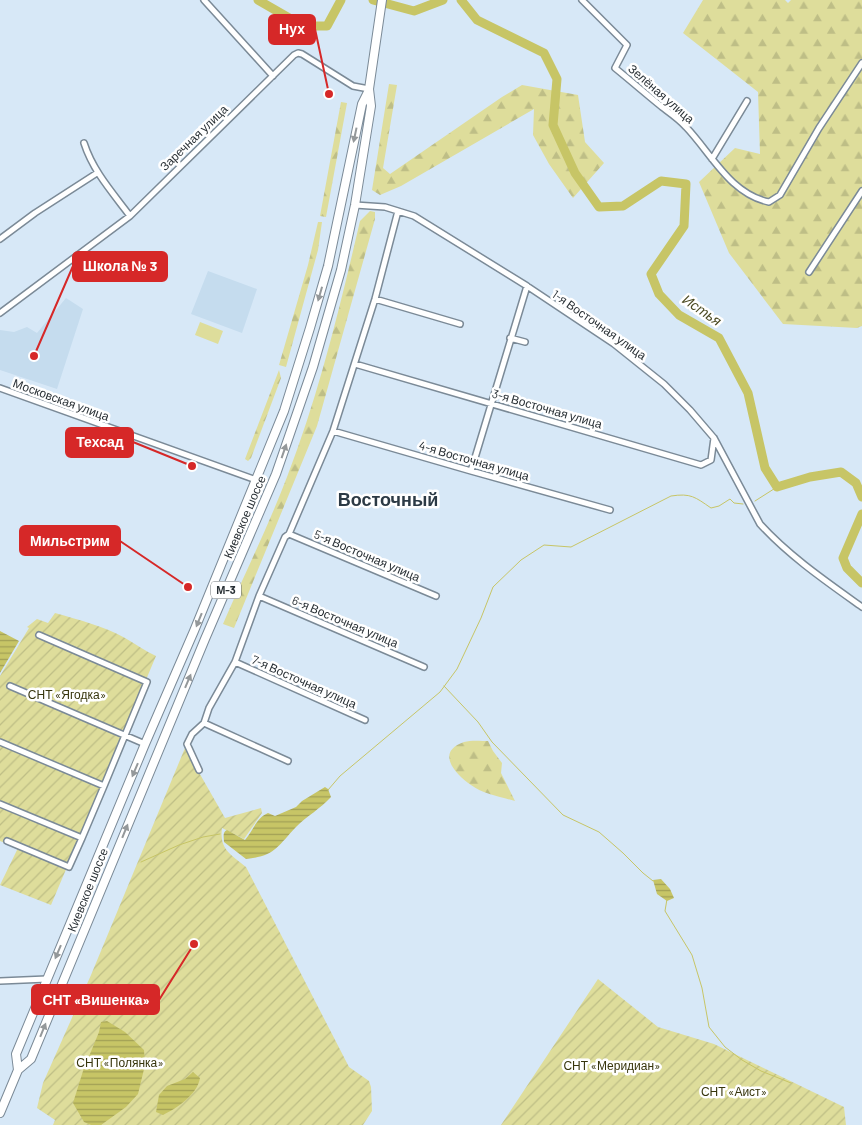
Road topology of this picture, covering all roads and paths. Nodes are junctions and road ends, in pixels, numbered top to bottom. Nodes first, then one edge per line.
1 (204, 0) edge
2 (382, 0) edge
3 (582, 0) edge
4 (862, 63) edge
5 (273, 76) junction
6 (369, 89) junction
7 (747, 101) dead end
8 (84, 143) dead end
9 (712, 159) junction
10 (97, 173) junction
11 (862, 191) edge
12 (355, 204) junction
13 (398, 211) junction
14 (130, 216) junction
15 (0, 239) edge
16 (808, 272) dead end
17 (526, 286) junction
18 (375, 299) junction
19 (0, 313) edge
20 (460, 324) dead end
21 (510, 338) junction
22 (525, 342) dead end
23 (355, 364) junction
24 (296, 374) junction
25 (310, 378) junction
26 (0, 388) edge
27 (491, 403) junction
28 (333, 431) junction
29 (714, 438) junction
30 (471, 471) junction
31 (256, 480) junction
32 (610, 510) dead end
33 (289, 534) junction
34 (259, 596) junction
35 (436, 596) dead end
36 (862, 607) edge
37 (39, 635) dead end
38 (235, 662) junction
39 (424, 666) dead end
40 (10, 686) dead end
41 (365, 720) dead end
42 (204, 723) junction
43 (125, 735) junction
44 (0, 742) edge
45 (145, 744) junction
46 (288, 762) dead end
47 (199, 770) dead end
48 (104, 786) junction
49 (0, 804) edge
50 (82, 838) junction
51 (7, 841) dead end
52 (47, 979) junction
53 (0, 981) edge
54 (18, 1070) junction
55 (0, 1113) edge

1 - 5 street
2 - 6 highway, Киевское шоссе / М-3
3 - 9 street, Зелёная улица
4 - 9 street
5 - 6 street, Заречная улица
5 - 14 street, Заречная улица
6 - 12 highway, Киевское шоссе / М-3
6 -> 24 highway, Киевское шоссе / М-3
7 - 9 street
8 - 10 street
10 - 14 street
10 - 15 street
11 - 16 street
12 - 13 street, 1-я Восточная улица
12 - 25 highway, Киевское шоссе / М-3
13 - 17 street, 1-я Восточная улица
13 - 18 street
14 - 19 street, Заречная улица
17 - 21 street
17 - 29 street, 1-я Восточная улица
18 - 20 street
18 - 23 street
21 - 22 street
21 - 27 street
23 - 27 street, 3-я Восточная улица
23 - 28 street
24 - 25 highway
24 - 31 highway, Киевское шоссе / М-3
54 -> 25 highway, Киевское шоссе / М-3
26 - 31 street, Московская улица
27 - 29 street, 3-я Восточная улица
27 - 30 street
28 - 30 street, 4-я Восточная улица
28 - 33 street
29 - 36 street, 1-я Восточная улица
30 - 32 street, 4-я Восточная улица
31 -> 45 highway, Киевское шоссе / М-3
33 - 34 street
33 - 35 street, 5-я Восточная улица
34 - 38 street
34 - 39 street, 6-я Восточная улица
37 - 43 street
38 - 41 street, 7-я Восточная улица
38 - 42 street
40 - 43 street
42 - 46 street
42 - 47 street
43 - 45 street
43 - 48 street
44 - 48 street
45 -> 52 highway, Киевское шоссе / М-3
48 - 50 street
49 - 50 street
50 - 51 street
52 - 53 street
52 - 54 highway, Киевское шоссе / М-3
54 - 55 highway, Киевское шоссе / М-3

